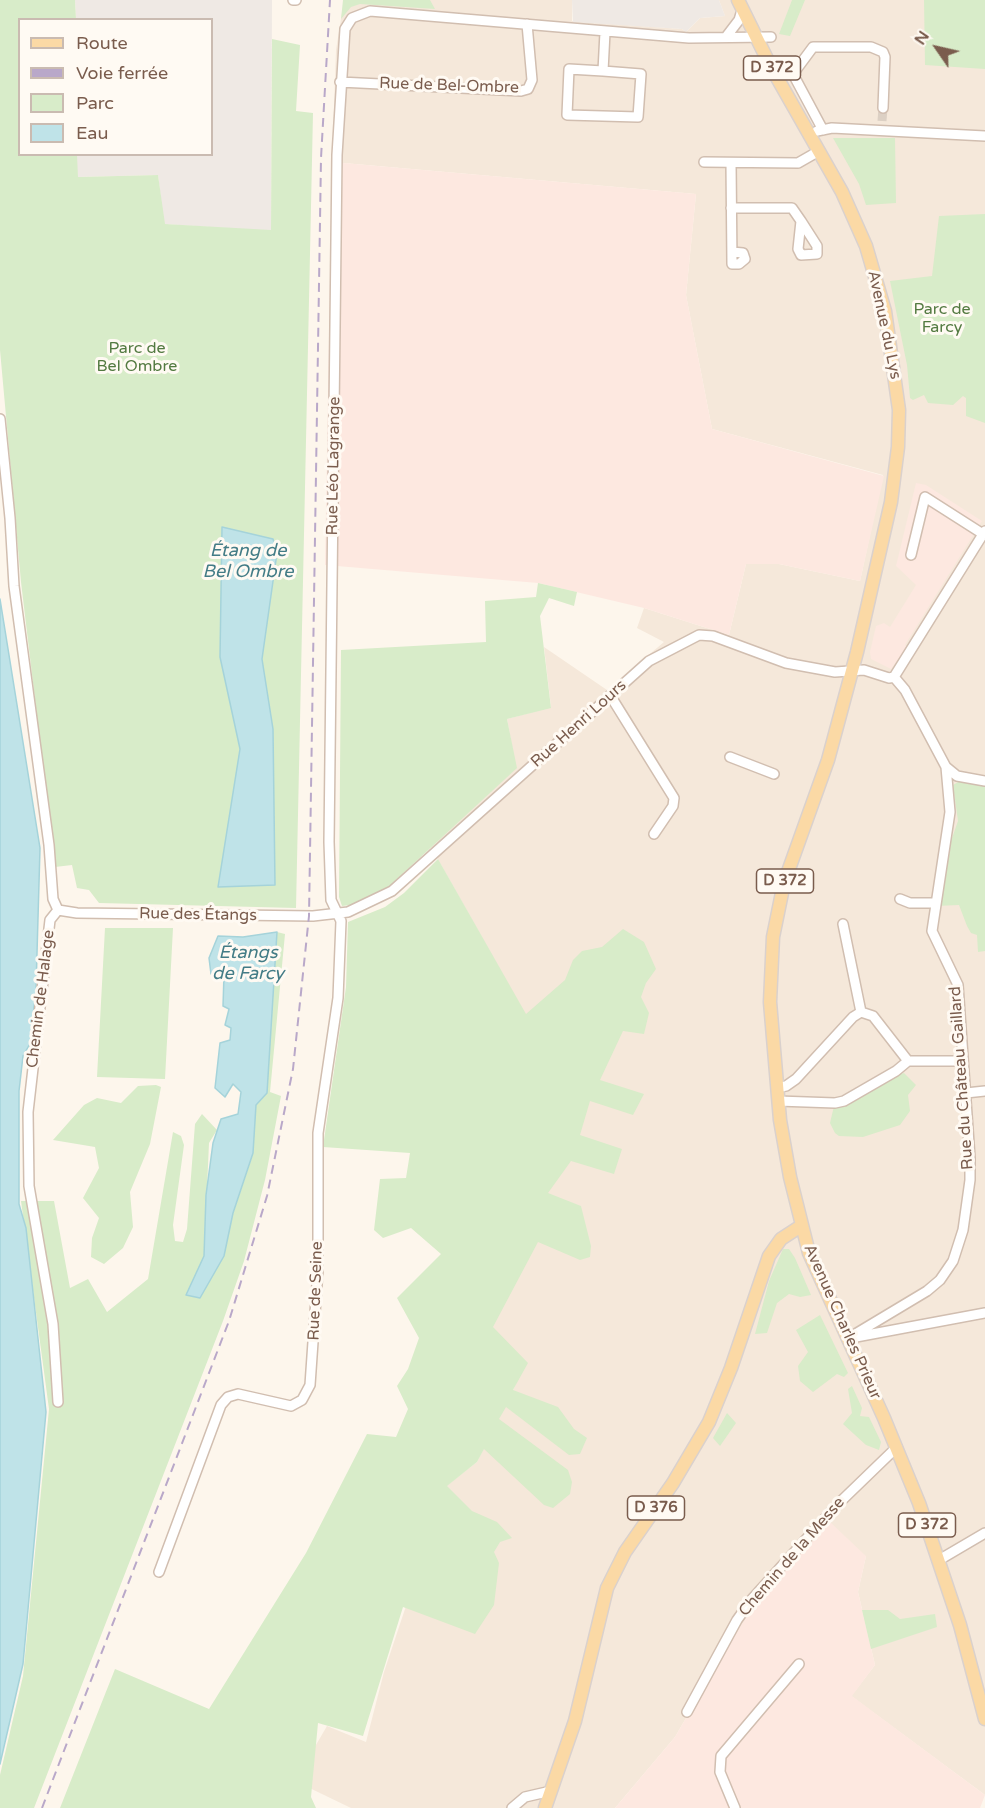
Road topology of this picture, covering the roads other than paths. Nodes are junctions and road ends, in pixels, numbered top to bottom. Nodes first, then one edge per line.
1 (740, 5) edge
2 (527, 24) junction
3 (605, 32) junction
4 (726, 37) junction
5 (771, 37) dead end
6 (756, 39) junction
7 (603, 71) junction
8 (340, 82) junction
9 (883, 108) tunnel mouth
10 (823, 130) junction
11 (809, 133) junction
12 (985, 136) edge
13 (819, 151) junction
14 (704, 162) dead end
15 (731, 163) junction
16 (731, 208) junction
17 (801, 221) dead end
18 (732, 252) dead end
19 (0, 419) edge
20 (984, 536) edge
21 (911, 555) dead end
22 (852, 670) junction
23 (894, 677) junction
24 (610, 695) junction
25 (730, 758) dead end
26 (946, 767) junction
27 (774, 774) dead end
28 (957, 776) junction
29 (948, 781) junction
30 (985, 781) edge
31 (654, 834) dead end
32 (900, 899) dead end
33 (936, 903) junction
34 (58, 909) junction
35 (339, 915) junction
36 (843, 924) dead end
37 (861, 1012) junction
38 (908, 1061) junction
39 (962, 1061) junction
40 (777, 1088) junction
41 (985, 1091) edge
42 (966, 1093) junction
43 (778, 1101) junction
44 (801, 1226) junction
45 (985, 1313) edge
46 (847, 1339) junction
47 (58, 1402) dead end
48 (897, 1447) junction
49 (984, 1535) edge
50 (939, 1560) junction
51 (159, 1572) dead end
52 (800, 1664) dead end
53 (982, 1691) edge
54 (687, 1712) dead end
55 (985, 1719) edge
56 (551, 1791) junction
57 (512, 1808) edge
58 (545, 1808) edge
59 (735, 1808) edge

1 - 4 street
1 - 6 main road, D 372
2 - 3 street
2 - 8 street, Rue Léo Lagrange
2 - 8 street, Rue de Bel-Ombre
3 - 4 street
3 - 7 street
4 - 6 street
5 - 6 street
6 - 11 main road, D 372
7 - 7 street
8 - 35 street, Rue Léo Lagrange
9 - 10 street
10 - 11 street
10 - 12 street
11 - 13 main road, Avenue du Lys / D 372
13 - 15 street
13 - 22 main road, Avenue du Lys / D 372
14 - 15 street
15 - 16 street
16 - 17 street
16 - 18 street
19 - 34 street, Chemin de Halage
20 - 21 street
20 - 23 street
22 - 23 street, Rue Henri Lours
22 - 24 street, Rue Henri Lours
22 - 40 main road, Avenue Charles Prieur / D 372
23 - 26 street
24 - 31 street
24 - 35 street, Rue Henri Lours
25 - 27 street
26 - 28 street
26 - 29 street, Rue du Château Gaillard
28 - 29 street
28 - 30 street
29 - 33 street, Rue du Château Gaillard
32 - 33 street
33 - 39 street, Rue du Château Gaillard
34 - 35 street, Rue des Étangs
34 - 47 street, Chemin de Halage
35 - 51 street, Rue de Seine
36 - 37 street
37 - 38 street
37 - 40 street
38 - 39 street
38 - 43 street
39 - 42 street, Rue du Château Gaillard
40 - 43 main road, Avenue Charles Prieur / D 372
41 - 42 street
42 - 46 street, Rue du Château Gaillard
43 - 44 main road, Avenue Charles Prieur / D 372
44 - 46 main road, Avenue Charles Prieur / D 372
44 - 56 main road, D 376
45 - 46 street
46 - 48 main road, Avenue Charles Prieur / D 372
48 - 50 main road, Avenue Charles Prieur / D 372
48 - 54 street, Chemin de la Messe
49 - 50 street
50 - 53 main road, Avenue Charles Prieur / D 372
52 - 59 street
53 - 55 main road, Avenue Charles Prieur / D 372
56 - 57 street
56 - 58 main road, D 376

